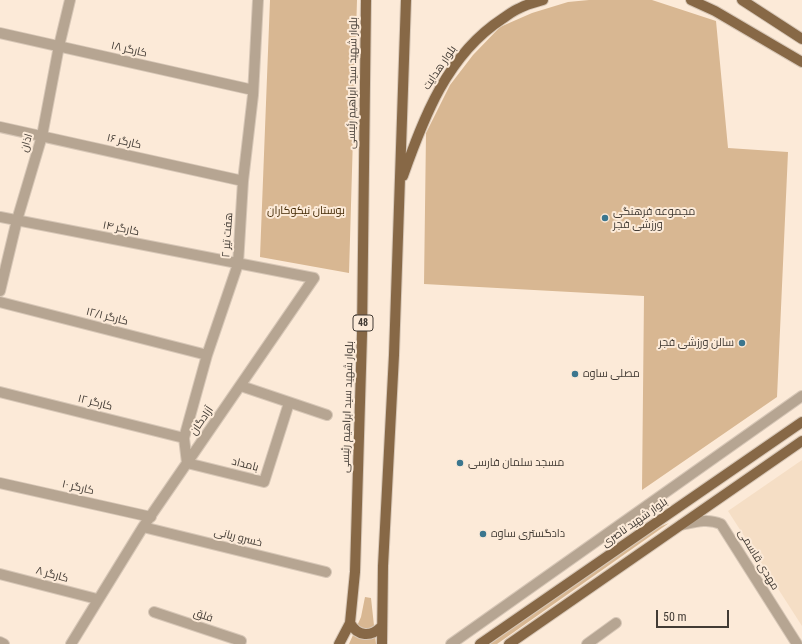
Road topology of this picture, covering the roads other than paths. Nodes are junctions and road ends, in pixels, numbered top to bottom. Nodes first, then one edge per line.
1 (70, 0) edge
2 (256, 0) edge
3 (366, 0) edge
4 (406, 0) edge
5 (543, 0) edge
6 (691, 0) edge
7 (742, 0) edge
8 (0, 33) edge
9 (802, 39) edge
10 (59, 46) junction
11 (802, 62) edge
12 (253, 90) junction
13 (0, 127) edge
14 (42, 136) junction
15 (243, 181) junction
16 (400, 185) junction
17 (0, 217) edge
18 (17, 220) junction
19 (238, 264) junction
20 (0, 291) edge
21 (0, 302) edge
22 (207, 355) junction
23 (241, 386) junction
24 (0, 392) edge
25 (802, 396) edge
26 (289, 403) junction
27 (327, 415) dead end
28 (802, 422) edge
29 (184, 438) junction
30 (802, 441) edge
31 (187, 463) junction
32 (0, 483) edge
33 (151, 517) junction
34 (679, 525) junction
35 (144, 527) junction
36 (326, 572) dead end
37 (0, 574) edge
38 (97, 600) junction
39 (154, 612) dead end
40 (350, 623) junction
41 (616, 623) dead end
42 (382, 627) junction
43 (0, 642) edge
44 (4, 644) edge
45 (70, 644) edge
46 (240, 644) edge
47 (339, 644) edge
48 (382, 644) edge
49 (451, 644) edge
50 (480, 644) edge
51 (509, 644) edge
52 (587, 644) edge
53 (797, 644) edge

1 - 10 street, اذان
2 - 12 street, هفت تیر ۲
3 - 40 main road, بلوار شهید سید ابراهیم رئیسی / 48
4 - 16 main road
5 - 16 main road, بلوار هدایت
6 - 11 main road
7 - 9 main road
8 - 10 street, کارگر ۱۸
10 - 12 street, کارگر ۱۸
10 - 14 street, اذان
12 - 15 street, هفت تیر ۲
13 - 14 street, کارگر ۱۶
14 - 15 street, کارگر ۱۶
14 - 18 street, اذان
15 - 19 street, هفت تیر ۲
16 - 42 main road
17 - 18 street, کارگر ۱۴
18 - 19 street, کارگر ۱۴
18 - 20 street, اذان
19 - 22 street, هفت تیر ۲
19 - 23 street, آزادگان
21 - 22 street, کارگر ۱۲/۱
22 - 29 street, هفت تیر ۲
23 - 26 street
23 - 31 street, آزادگان
24 - 29 street, کارگر ۱۲
25 - 49 street
26 - 27 street
26 - 31 street, بامداد
28 - 50 main road, بلوار شهید ناصری
29 - 31 street, هفت تیر ۲
30 - 34 main road
31 - 33 street, آزادگان
32 - 33 street, کارگر ۱۰
33 - 35 street, آزادگان
34 - 51 main road
34 - 53 street, مهدی قاسمی
35 - 36 street, خسرو ربانی
35 - 38 street, آزادگان
37 - 38 street, کارگر ۸
38 - 45 street, آزادگان
39 - 46 street, فلق
40 - 42 main road
40 - 47 main road, بلوار شهید سید ابراهیم رئیسی / 48
41 - 52 street
42 - 48 main road
43 - 44 street

